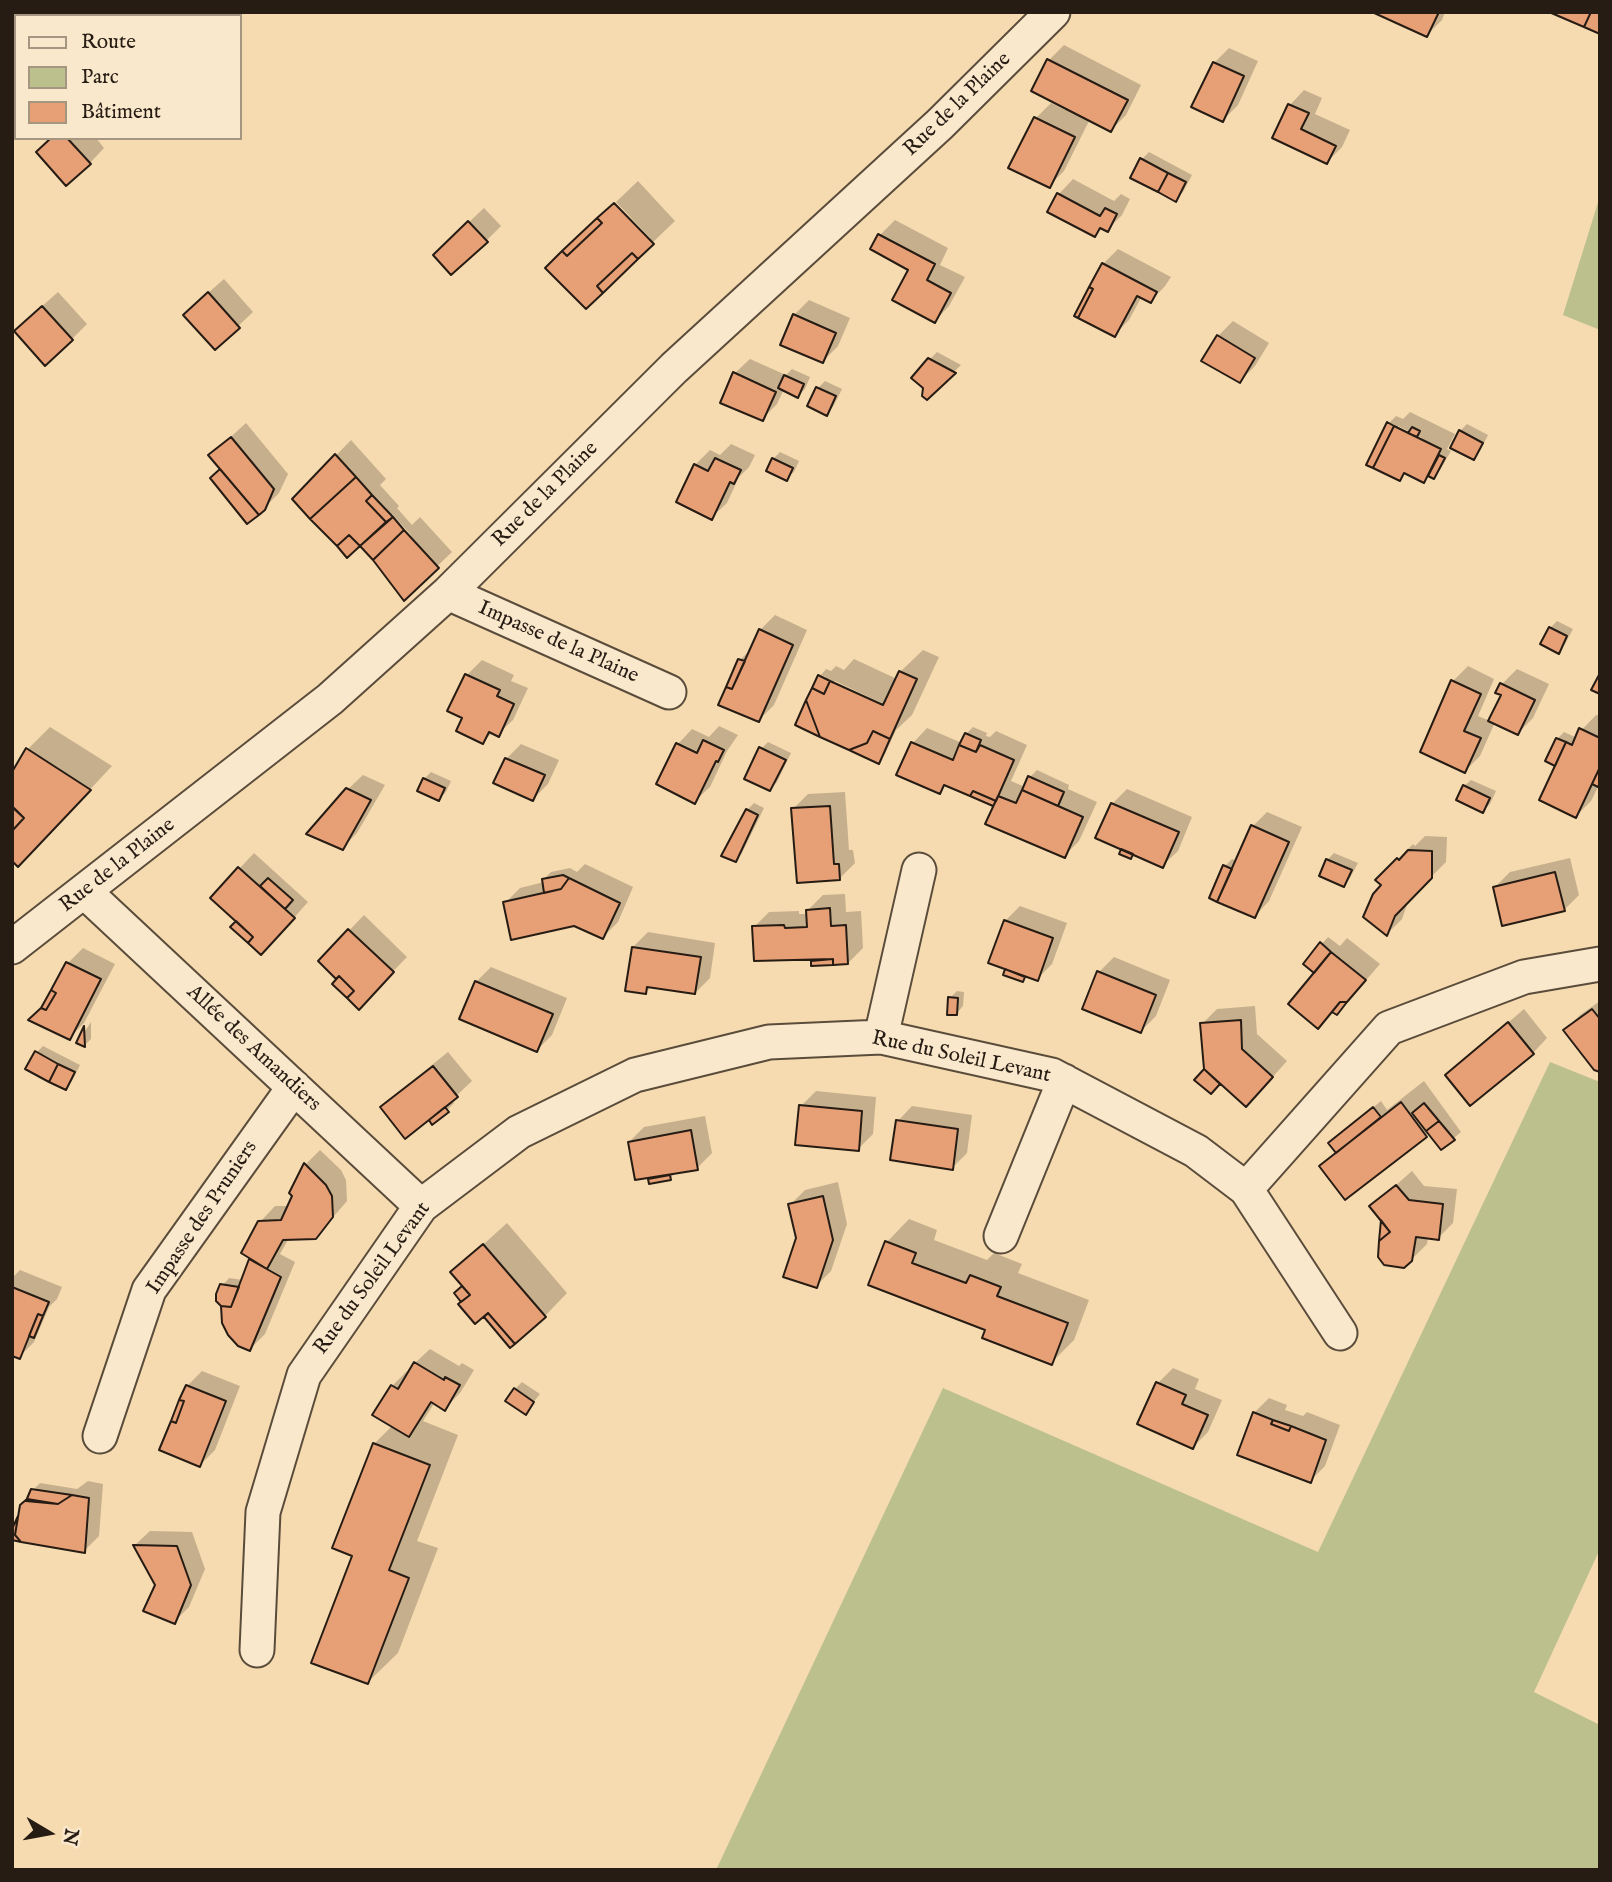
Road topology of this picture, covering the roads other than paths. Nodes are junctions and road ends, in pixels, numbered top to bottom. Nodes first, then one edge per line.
1 (1053, 12) edge
2 (448, 593) junction
3 (668, 692) dead end
4 (919, 870) dead end
5 (85, 892) junction
6 (12, 947) edge
7 (1600, 964) edge
8 (881, 1037) junction
9 (1064, 1081) junction
10 (293, 1087) junction
11 (1246, 1189) junction
12 (421, 1206) junction
13 (1001, 1236) dead end
14 (1340, 1333) dead end
15 (100, 1436) dead end
16 (257, 1650) dead end

1 - 2 street, Rue de la Plaine
2 - 3 street, Impasse de la Plaine
2 - 5 street, Rue de la Plaine
4 - 8 street
5 - 6 street, Rue de la Plaine
5 - 10 street, Allée des Amandiers
7 - 11 street
8 - 9 street, Rue du Soleil Levant
8 - 12 street, Rue du Soleil Levant
9 - 11 street, Rue du Soleil Levant
9 - 13 street, Rue du Soleil Levant
10 - 12 street, Allée des Amandiers
10 - 15 street, Impasse des Pruniers
11 - 14 street, Rue du Soleil Levant
12 - 16 street, Rue du Soleil Levant

